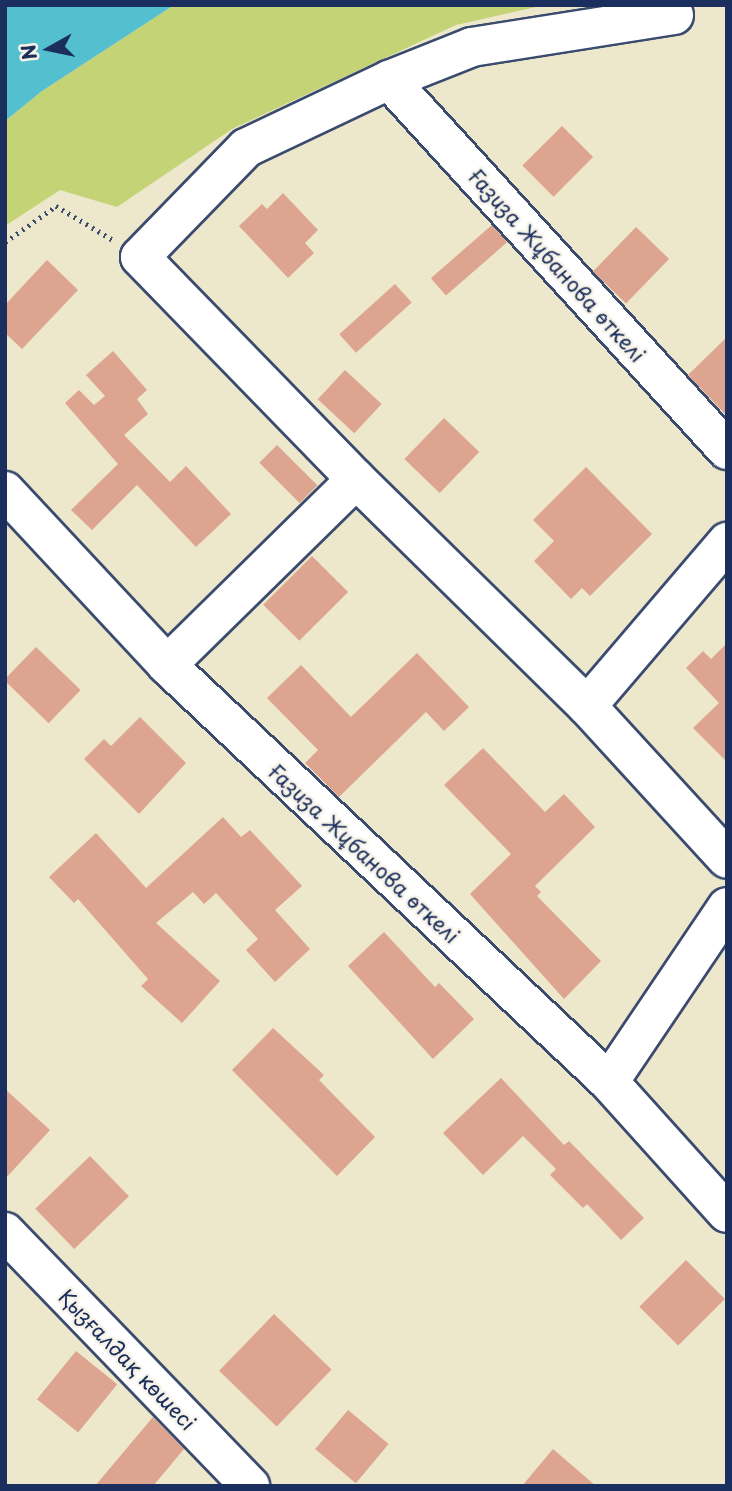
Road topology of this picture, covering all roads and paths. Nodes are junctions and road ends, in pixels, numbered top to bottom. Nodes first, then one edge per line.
1 (674, 15) dead end
2 (389, 80) junction
3 (5, 242) edge
4 (140, 257) junction
5 (727, 450) edge
6 (356, 479) junction
7 (5, 491) edge
8 (727, 542) edge
9 (167, 665) junction
10 (587, 706) junction
11 (727, 859) edge
12 (727, 907) edge
13 (609, 1082) junction
14 (727, 1213) edge
15 (5, 1232) edge
16 (250, 1486) edge

1 - 2 street
2 - 4 street
2 - 5 street, Ғазиза Жұбанова өткелі
3 - 4 path
4 - 6 street
6 - 9 street
6 - 10 street
7 - 9 street, Ғазиза Жұбанова өткелі
8 - 10 street
9 - 13 street, Ғазиза Жұбанова өткелі
10 - 11 street
12 - 13 street
13 - 14 street, Ғазиза Жұбанова өткелі
15 - 16 street, Қызғалдақ көшесі

